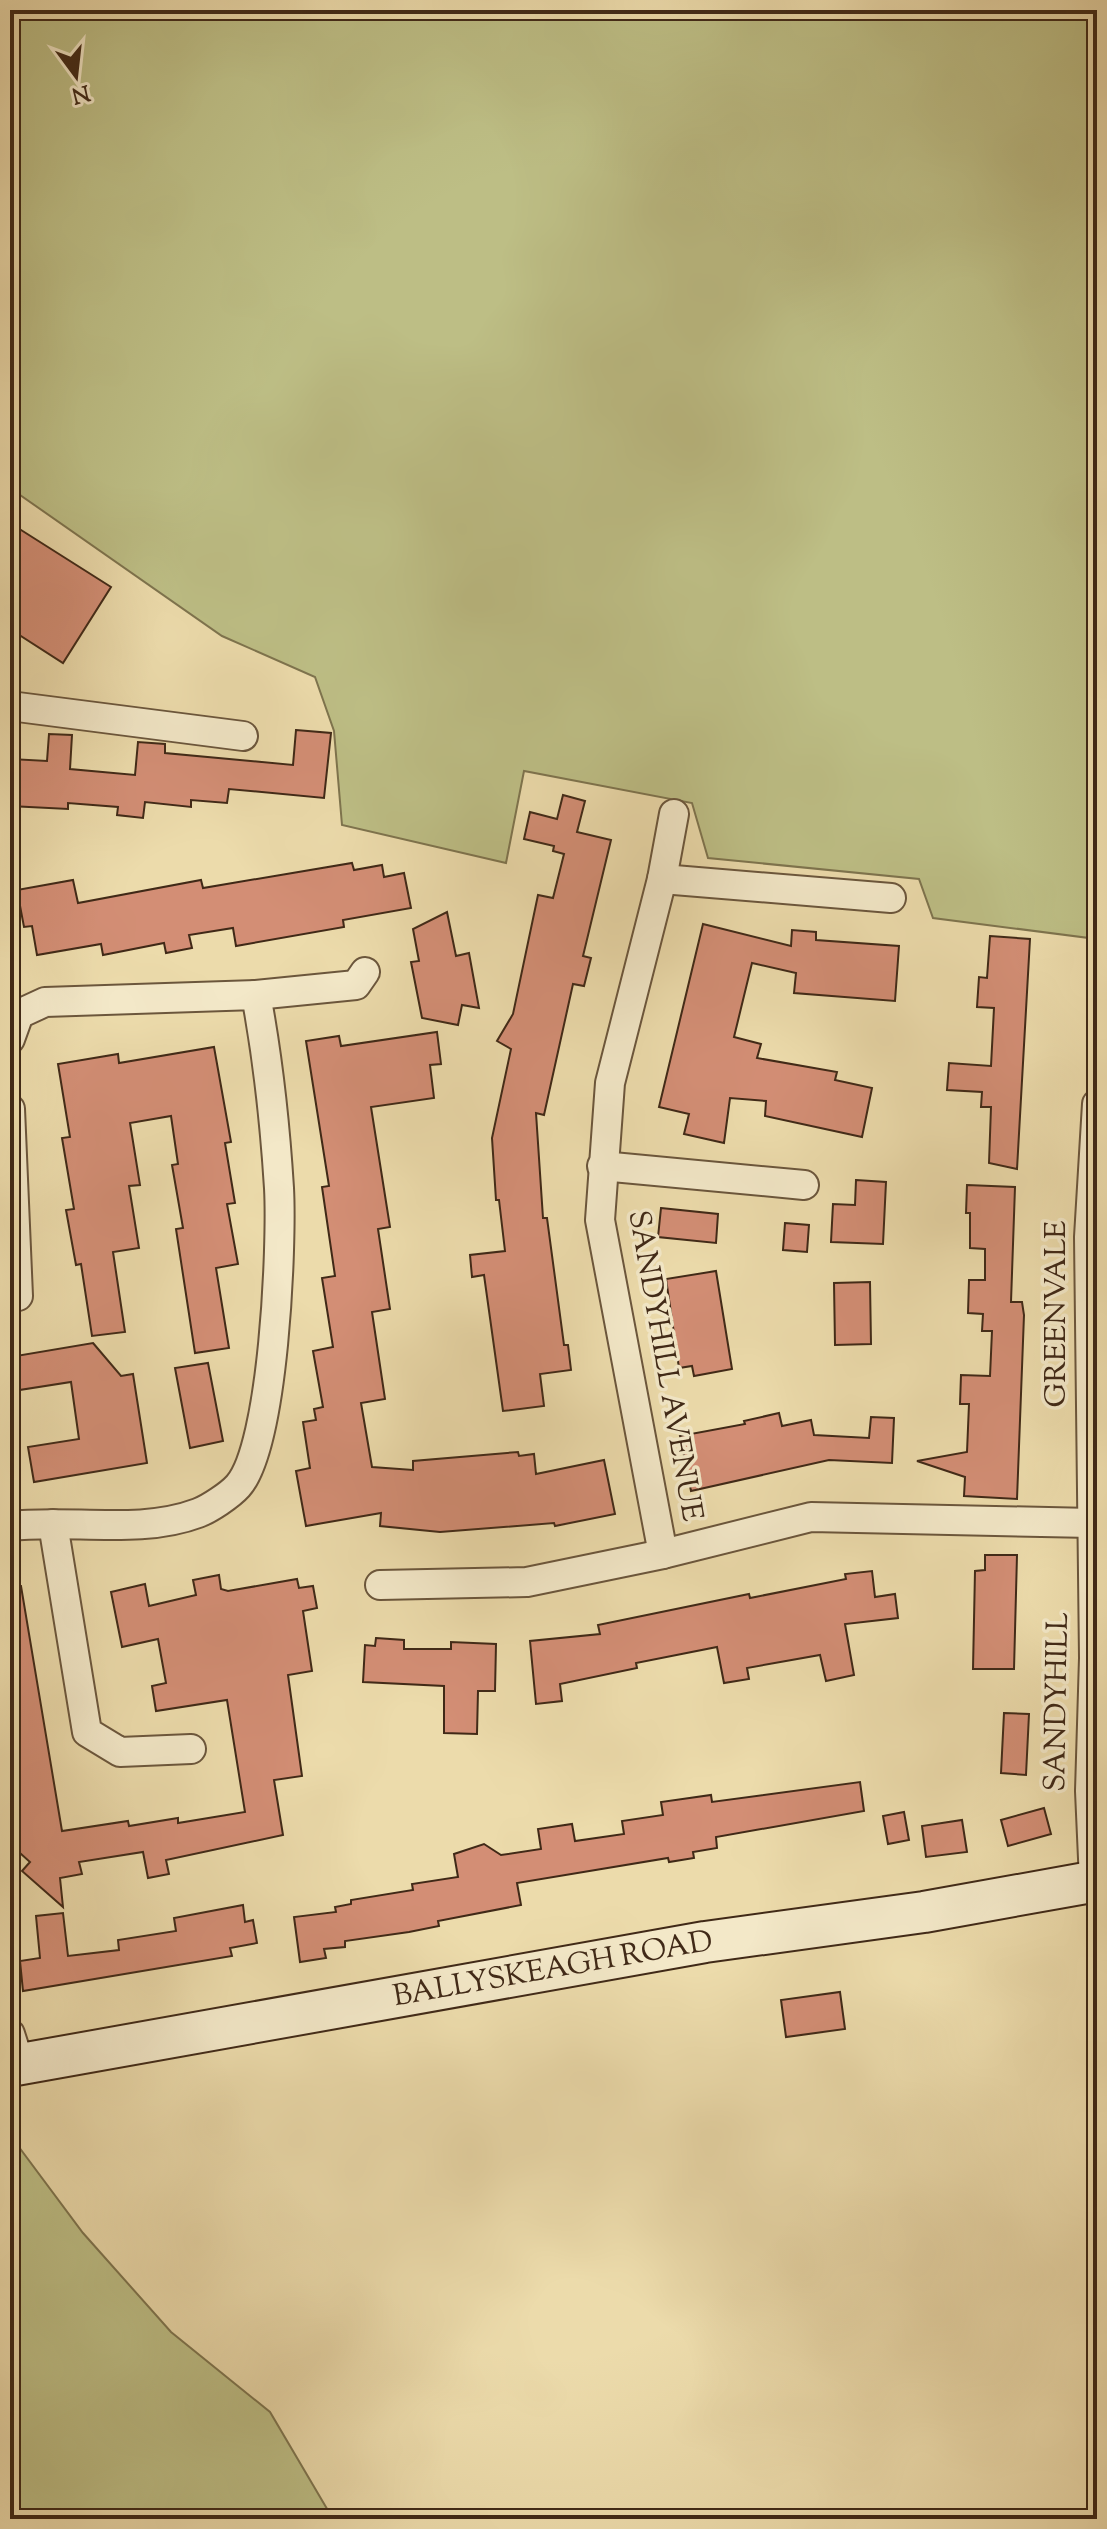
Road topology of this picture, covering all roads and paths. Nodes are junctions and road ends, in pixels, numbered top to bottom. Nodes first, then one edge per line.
1 (10, 706) edge
2 (243, 736) dead end
3 (674, 814) dead end
4 (662, 879) junction
5 (891, 898) dead end
6 (365, 972) dead end
7 (256, 995) junction
8 (13, 1022) edge
9 (1097, 1104) edge
10 (10, 1109) edge
11 (602, 1166) junction
12 (804, 1185) dead end
13 (18, 1296) dead end
14 (1092, 1523) junction
15 (53, 1524) junction
16 (10, 1526) edge
17 (663, 1554) junction
18 (380, 1585) dead end
19 (191, 1749) dead end
20 (1096, 1881) edge
21 (13, 2054) edge

1 - 2 street
3 - 4 street, SANDYHILL AVENUE
4 - 5 street
4 - 11 street, SANDYHILL AVENUE
6 - 7 street
7 - 8 street
7 - 15 street
9 - 14 street, GREENVALE
10 - 13 street
11 - 12 street
11 - 17 street, SANDYHILL AVENUE
14 - 17 street
14 - 20 street, SANDYHILL
15 - 16 street
15 - 19 street
17 - 18 street
20 - 21 main road, BALLYSKEAGH ROAD

